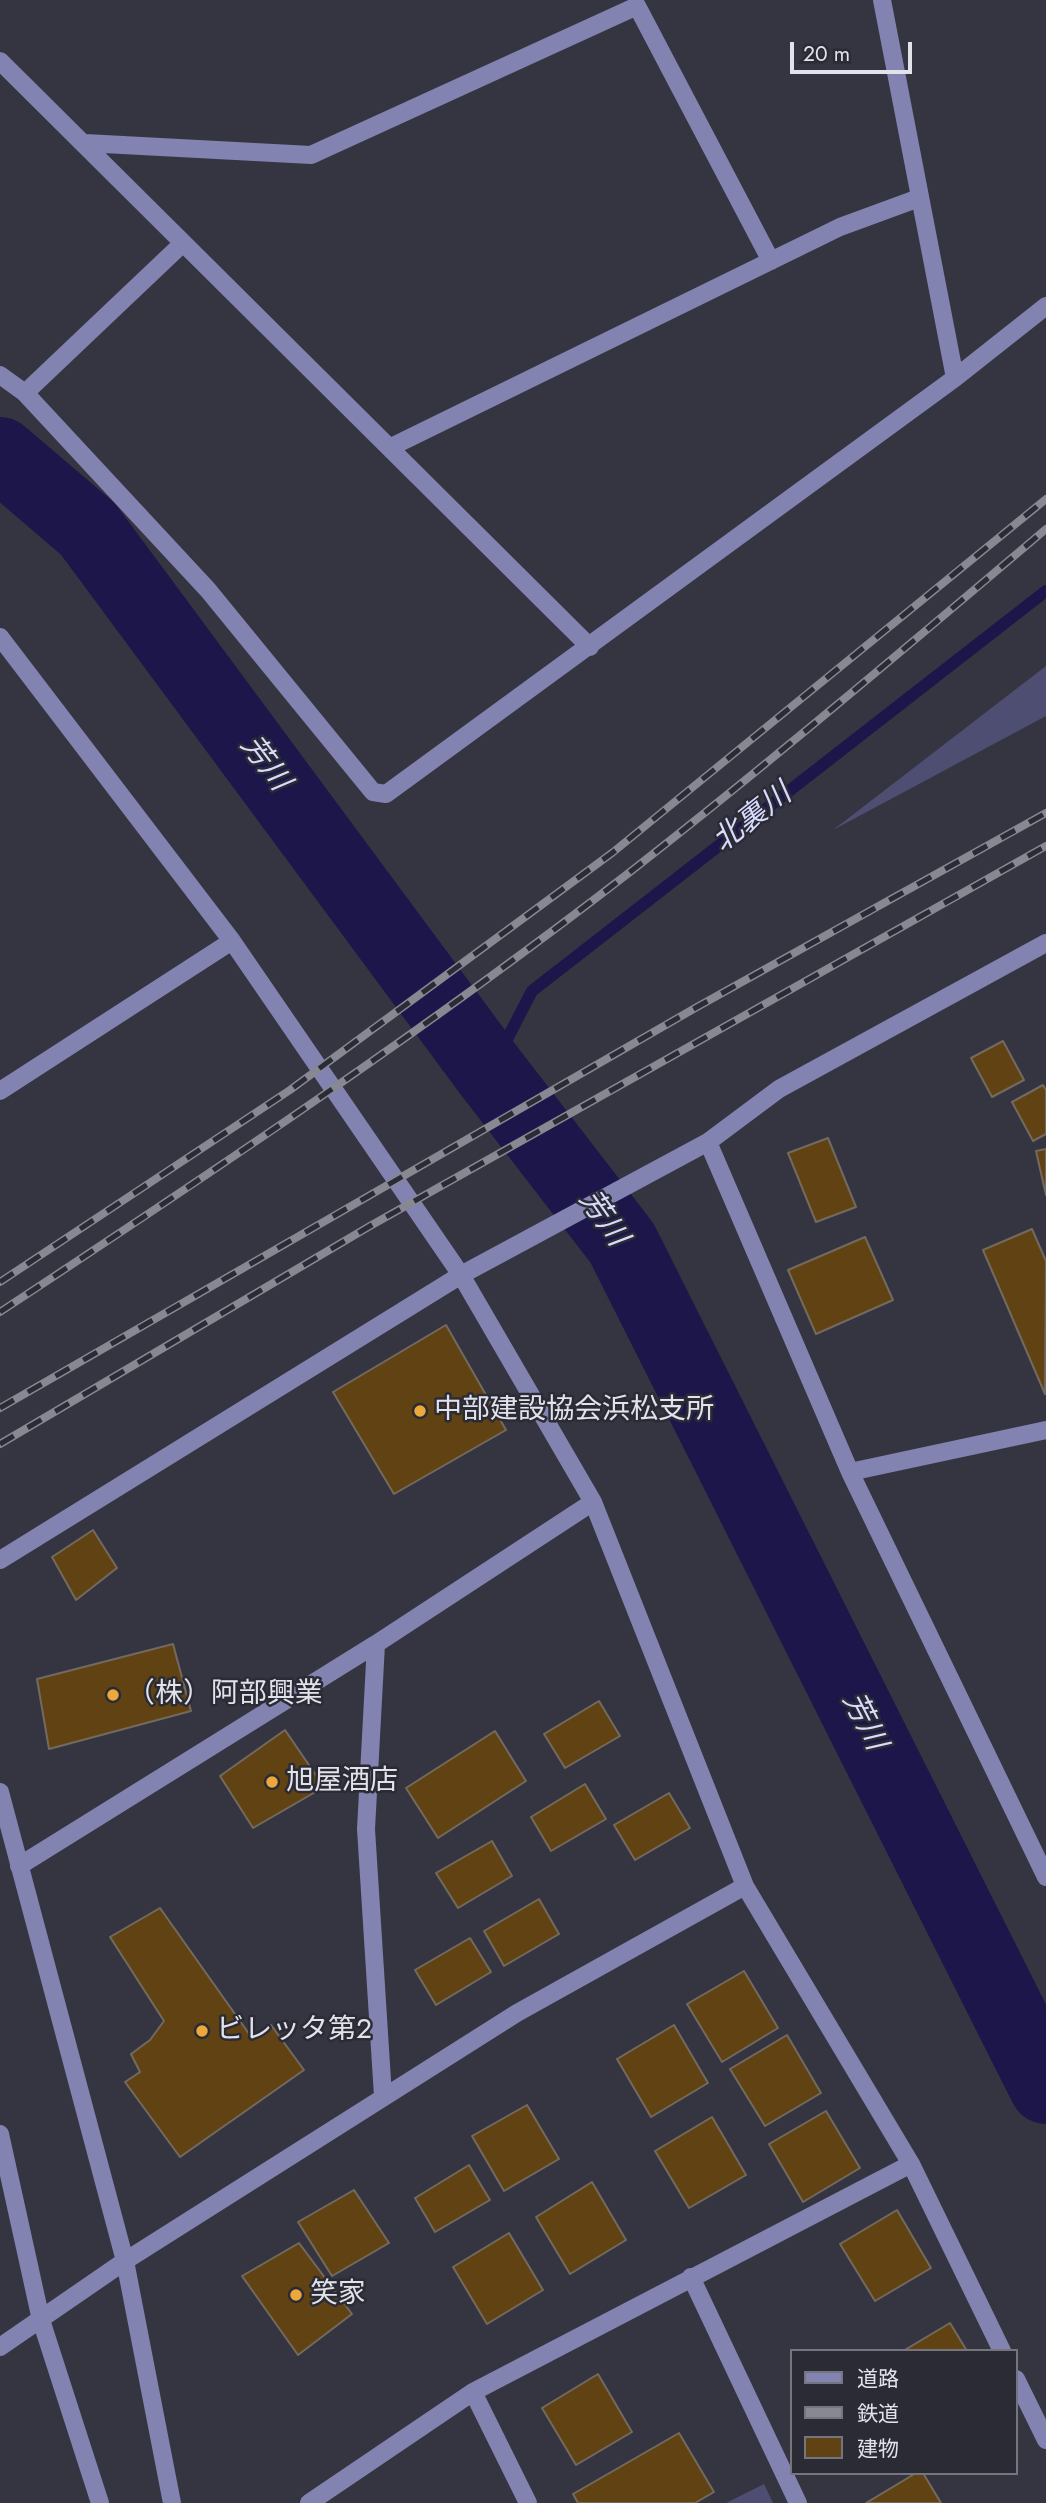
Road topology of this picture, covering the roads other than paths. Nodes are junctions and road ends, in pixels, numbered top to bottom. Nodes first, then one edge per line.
1 (883, 0) edge
2 (0, 61) edge
3 (85, 144) junction
4 (919, 198) junction
5 (181, 244) junction
6 (771, 261) junction
7 (1046, 306) edge
8 (0, 375) edge
9 (955, 378) junction
10 (25, 393) junction
11 (391, 447) junction
12 (0, 637) edge
13 (590, 647) junction
14 (232, 941) junction
15 (1046, 943) edge
16 (0, 1091) edge
17 (700, 1145) junction
18 (461, 1275) junction
19 (1046, 1430) edge
20 (850, 1472) junction
21 (593, 1502) junction
22 (0, 1560) edge
23 (376, 1644) junction
24 (0, 1792) edge
25 (19, 1866) junction
26 (1046, 1877) edge
27 (745, 1886) junction
28 (383, 2096) junction
29 (0, 2134) edge
30 (912, 2164) junction
31 (125, 2261) junction
32 (691, 2277) junction
33 (41, 2320) junction
34 (0, 2347) edge
35 (1001, 2349) edge
36 (1018, 2383) edge
37 (473, 2392) junction
38 (1046, 2440) edge
39 (100, 2503) edge
40 (173, 2503) edge
41 (309, 2503) edge
42 (528, 2503) edge
43 (798, 2503) edge

1 - 4 street
2 - 3 street
3 - 5 street
3 - 6 street
4 - 6 street
4 - 9 street
5 - 10 street
5 - 11 street
6 - 11 street
7 - 9 street
8 - 10 street
9 - 13 street
10 - 13 street
11 - 13 street
12 - 14 street
14 - 16 street
14 - 18 street
15 - 17 street
17 - 18 street
17 - 20 street
18 - 21 street
18 - 22 street
19 - 20 street
20 - 26 street
21 - 23 street
21 - 27 street
23 - 25 street
23 - 28 street
24 - 25 street
25 - 31 street
27 - 28 street
27 - 30 street
28 - 31 street
29 - 33 street
30 - 32 street
30 - 35 street
31 - 33 street
31 - 40 street
32 - 37 street
32 - 43 street
33 - 34 street
33 - 39 street
36 - 38 street
37 - 41 street
37 - 42 street

